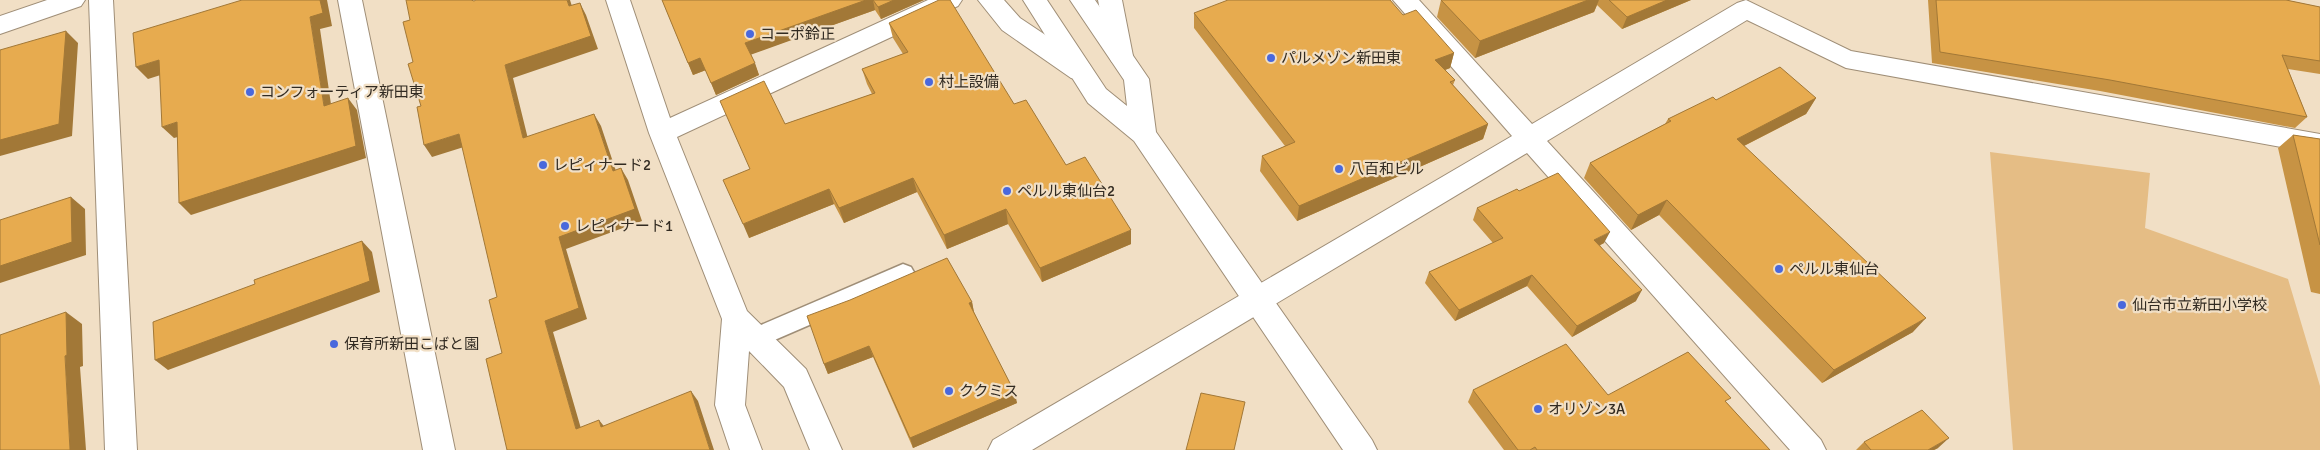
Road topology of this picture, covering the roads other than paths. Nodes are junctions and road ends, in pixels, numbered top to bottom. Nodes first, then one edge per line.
1 (73, 0) edge
2 (101, 0) edge
3 (350, 0) edge
4 (618, 0) edge
5 (950, 0) edge
6 (990, 0) edge
7 (1035, 0) edge
8 (1082, 0) edge
9 (1110, 0) edge
10 (1405, 0) edge
11 (1748, 3) edge
12 (0, 25) edge
13 (1121, 56) junction
14 (1080, 71) junction
15 (662, 133) junction
16 (1144, 134) junction
17 (1529, 139) junction
18 (2320, 144) edge
19 (903, 274) dead end
20 (1260, 300) junction
21 (745, 328) junction
22 (121, 450) edge
23 (439, 450) edge
24 (746, 450) edge
25 (826, 450) edge
26 (1004, 450) edge
27 (1361, 450) edge
28 (1810, 450) edge

1 - 12 street
2 - 22 street
3 - 23 street
4 - 15 street
5 - 15 street
6 - 14 street
7 - 14 street
8 - 13 street
9 - 13 street
10 - 17 street
11 - 17 street
11 - 18 street
13 - 16 street
14 - 16 street
15 - 21 street
16 - 20 street
17 - 20 street
17 - 28 street
19 - 21 lane
20 - 26 street
20 - 27 street
21 - 24 street
21 - 25 street

